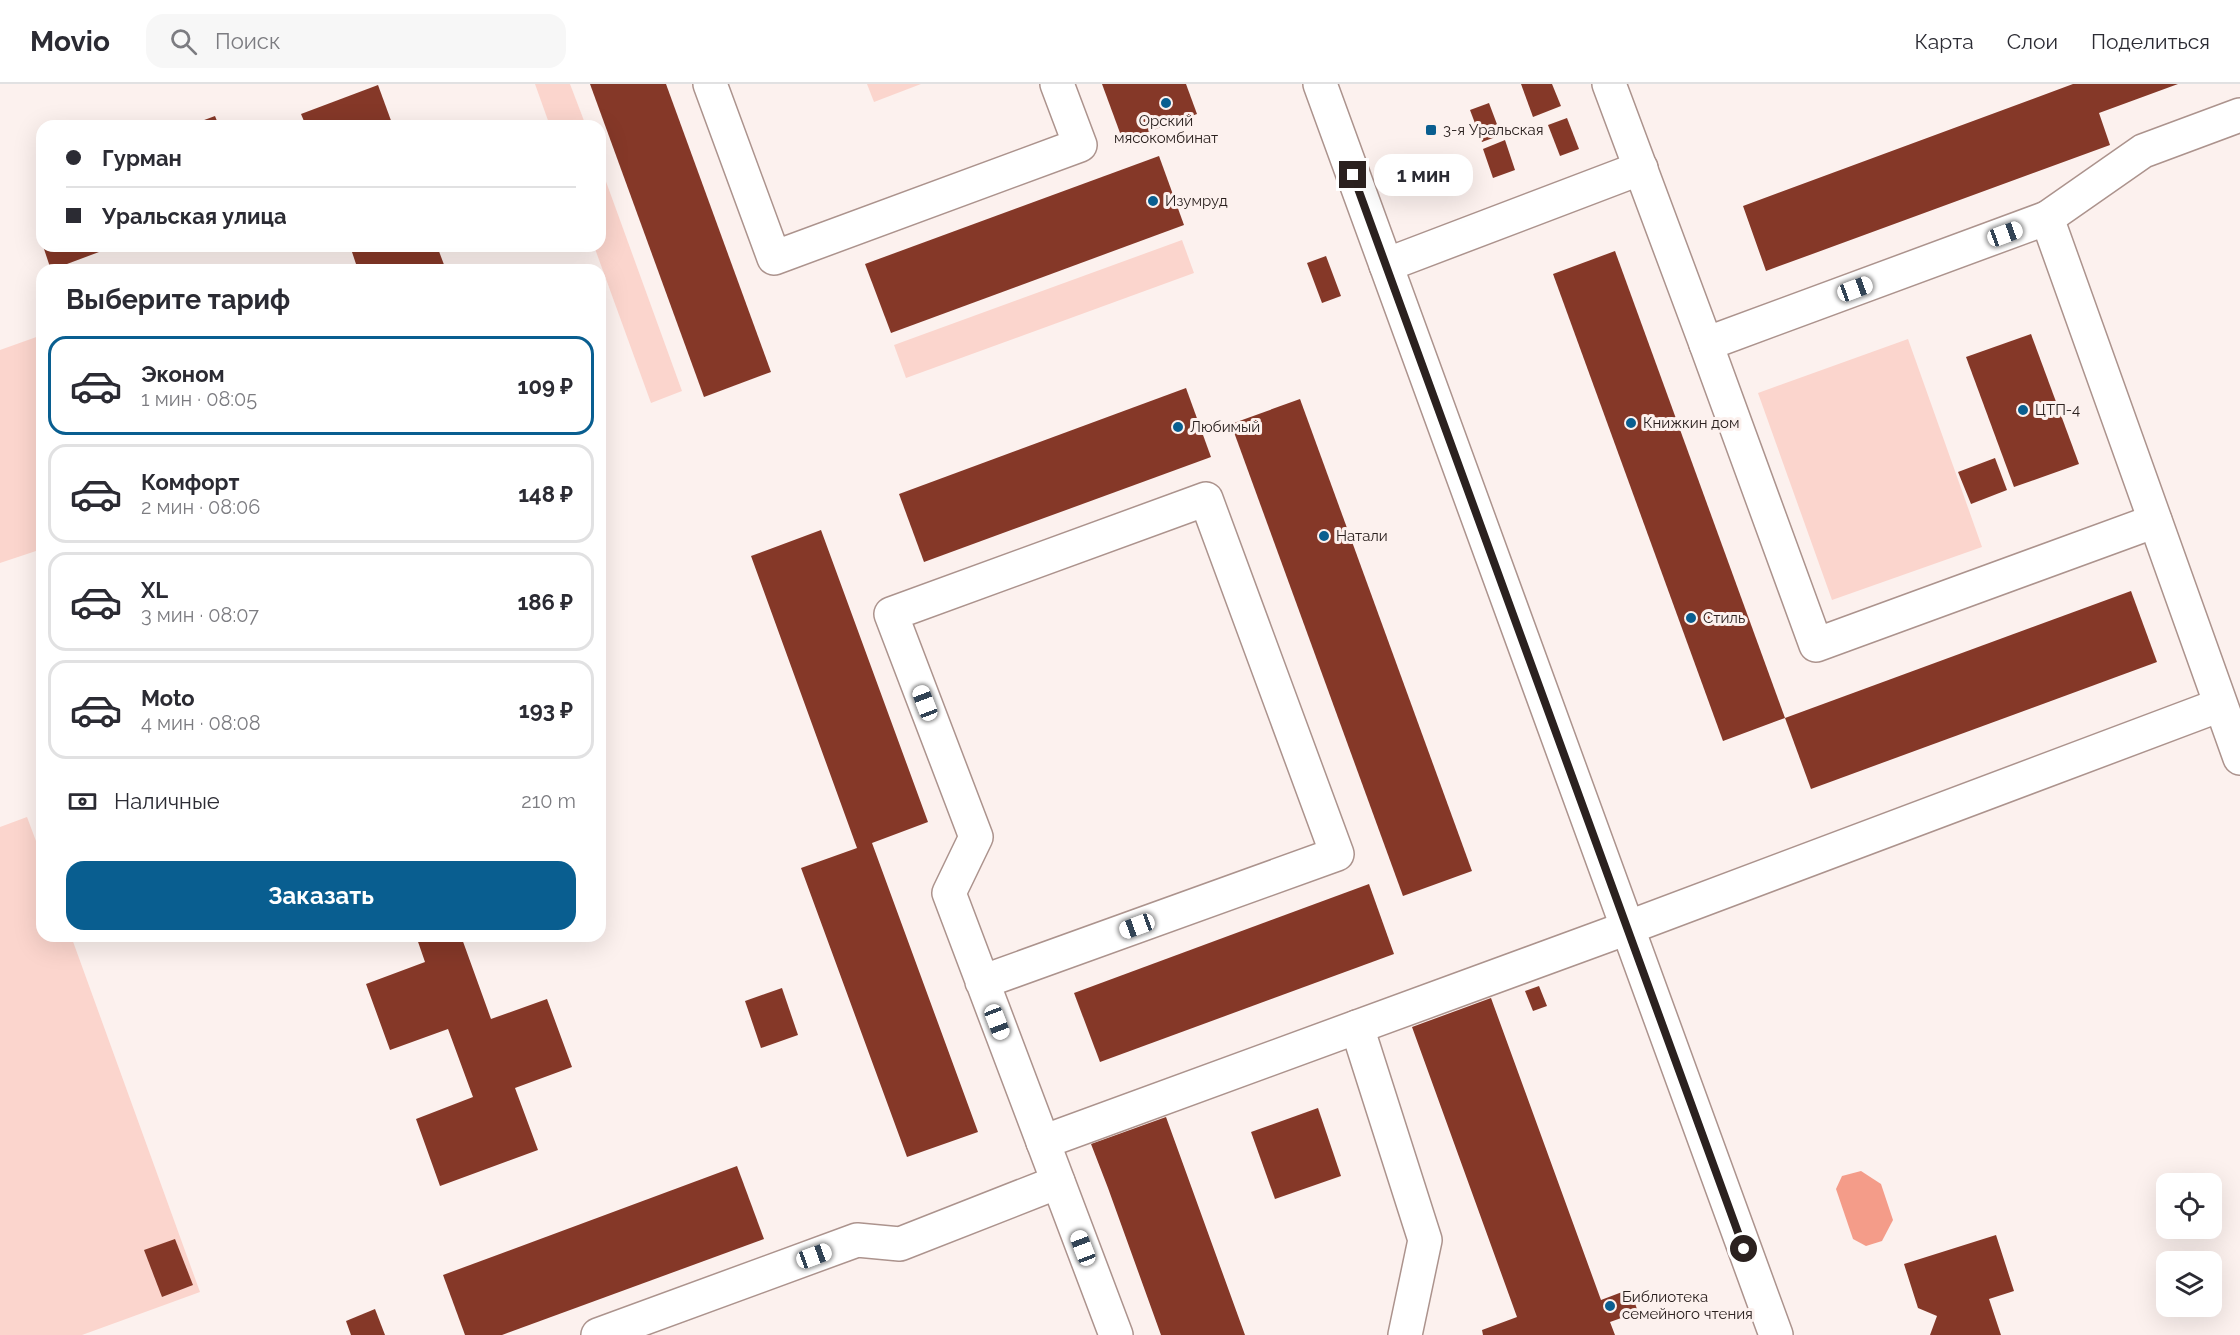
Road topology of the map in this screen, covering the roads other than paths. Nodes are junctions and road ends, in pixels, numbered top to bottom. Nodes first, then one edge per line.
1 (710, 84) edge
2 (1057, 84) edge
3 (1320, 84) edge
4 (1610, 84) edge
5 (2240, 115) edge
6 (1641, 168) junction
7 (2047, 218) junction
8 (1386, 265) junction
9 (1706, 344) junction
10 (2155, 521) junction
11 (2220, 705) junction
12 (2240, 758) edge
13 (1627, 928) junction
14 (982, 982) junction
15 (1357, 1027) junction
16 (1043, 1142) junction
17 (1058, 1182) junction
18 (598, 1335) edge
19 (1116, 1335) edge
20 (1405, 1335) edge
21 (1776, 1335) edge

1 - 2 street
3 - 8 street
4 - 6 street
5 - 7 street
6 - 8 street
6 - 9 street
7 - 9 street
7 - 10 street
8 - 13 street
9 - 10 street
10 - 11 street
11 - 12 street
11 - 13 street
13 - 15 street
13 - 21 street
14 - 14 street
14 - 16 street
15 - 16 street
15 - 20 street
16 - 17 street
17 - 18 street
17 - 19 street

